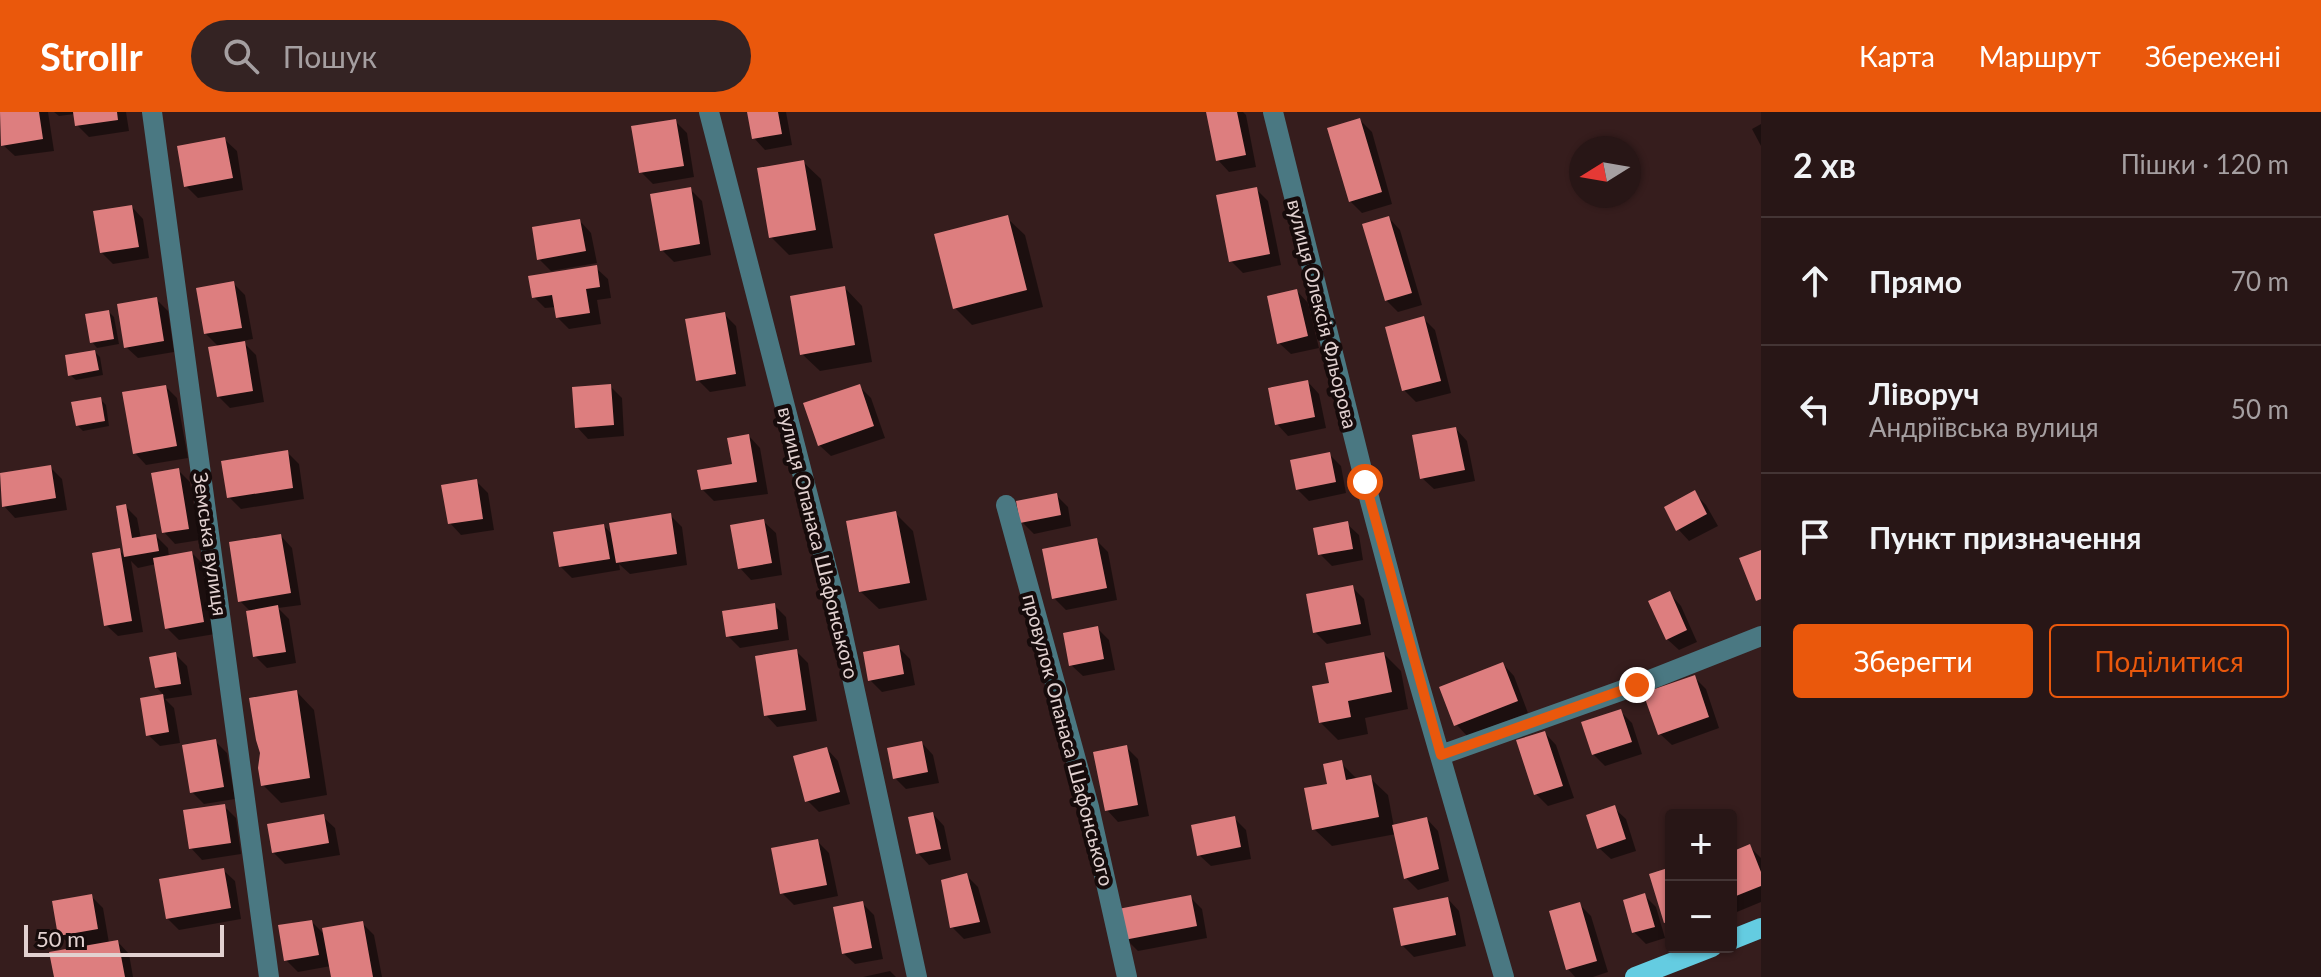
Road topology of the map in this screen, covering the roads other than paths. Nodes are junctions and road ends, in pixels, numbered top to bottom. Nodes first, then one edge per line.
1 (152, 112) edge
2 (709, 112) edge
3 (1273, 112) edge
4 (1006, 505) dead end
5 (1761, 636) edge
6 (1441, 755) junction
7 (1761, 928) edge
8 (1737, 938) edge
9 (1697, 953) edge
10 (269, 977) edge
11 (917, 977) edge
12 (1127, 977) edge
13 (1504, 977) edge
14 (1635, 977) edge

1 - 10 street, Земська вулиця
2 - 11 street, вулиця Опанаса Шафонського
3 - 6 street, вулиця Олексія Фльорова
4 - 12 street, провулок Опанаса Шафонського
5 - 6 street
6 - 13 street, вулиця Олексія Фльорова
7 - 8 main road
9 - 14 main road

